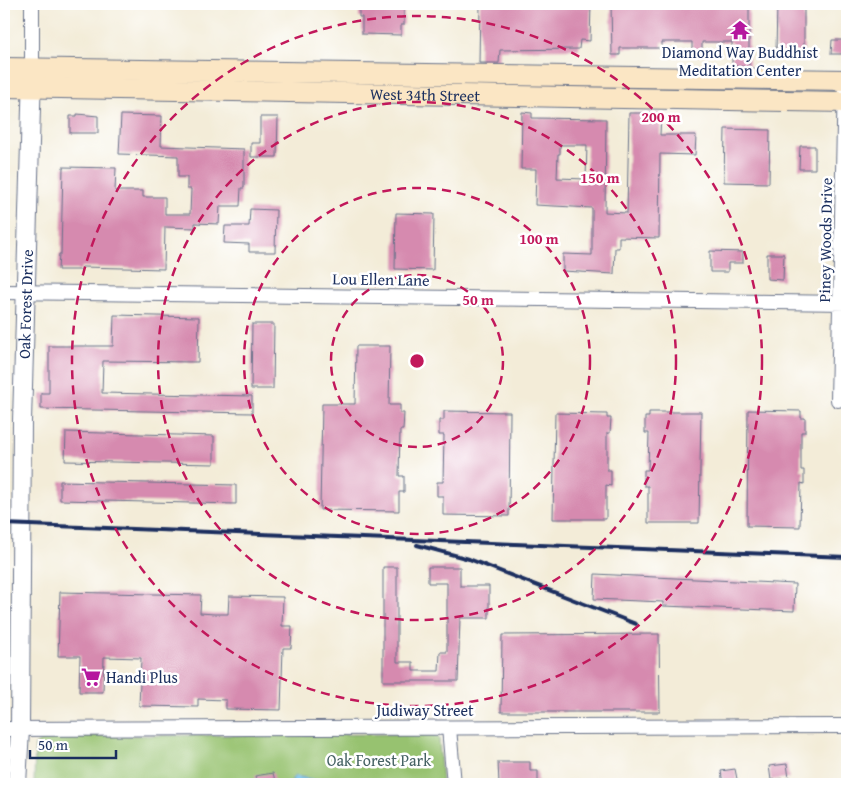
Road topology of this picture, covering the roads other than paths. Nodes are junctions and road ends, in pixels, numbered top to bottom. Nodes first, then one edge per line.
1 (32, 4) edge
2 (4, 68) edge
3 (32, 77) junction
4 (692, 78) junction
5 (846, 80) edge
6 (4, 86) edge
7 (546, 86) junction
8 (692, 99) junction
9 (846, 102) edge
10 (4, 292) edge
11 (25, 292) junction
12 (844, 303) edge
13 (838, 400) dead end
14 (847, 726) edge
15 (449, 728) junction
16 (12, 729) edge
17 (18, 784) edge
18 (454, 784) edge

1 - 3 street, Oak Forest Drive
2 - 3 main road, West 34th Street
3 - 6 main road, West 34th Street
3 - 7 main road, West 34th Street
3 - 11 street, Oak Forest Drive
4 - 5 main road, West 34th Street
4 - 7 main road, West 34th Street
4 - 8 main road
5 - 9 street, Piney Woods Drive
7 - 8 main road, West 34th Street
8 - 9 main road, West 34th Street
9 - 12 street, Piney Woods Drive
10 - 11 street, Lou Ellen Lane
11 - 12 street, Lou Ellen Lane
11 - 16 street, Oak Forest Drive
12 - 13 street, Piney Woods Drive
14 - 15 street, Judiway Street
15 - 16 street, Judiway Street
15 - 18 street
16 - 17 street, Oak Forest Drive

